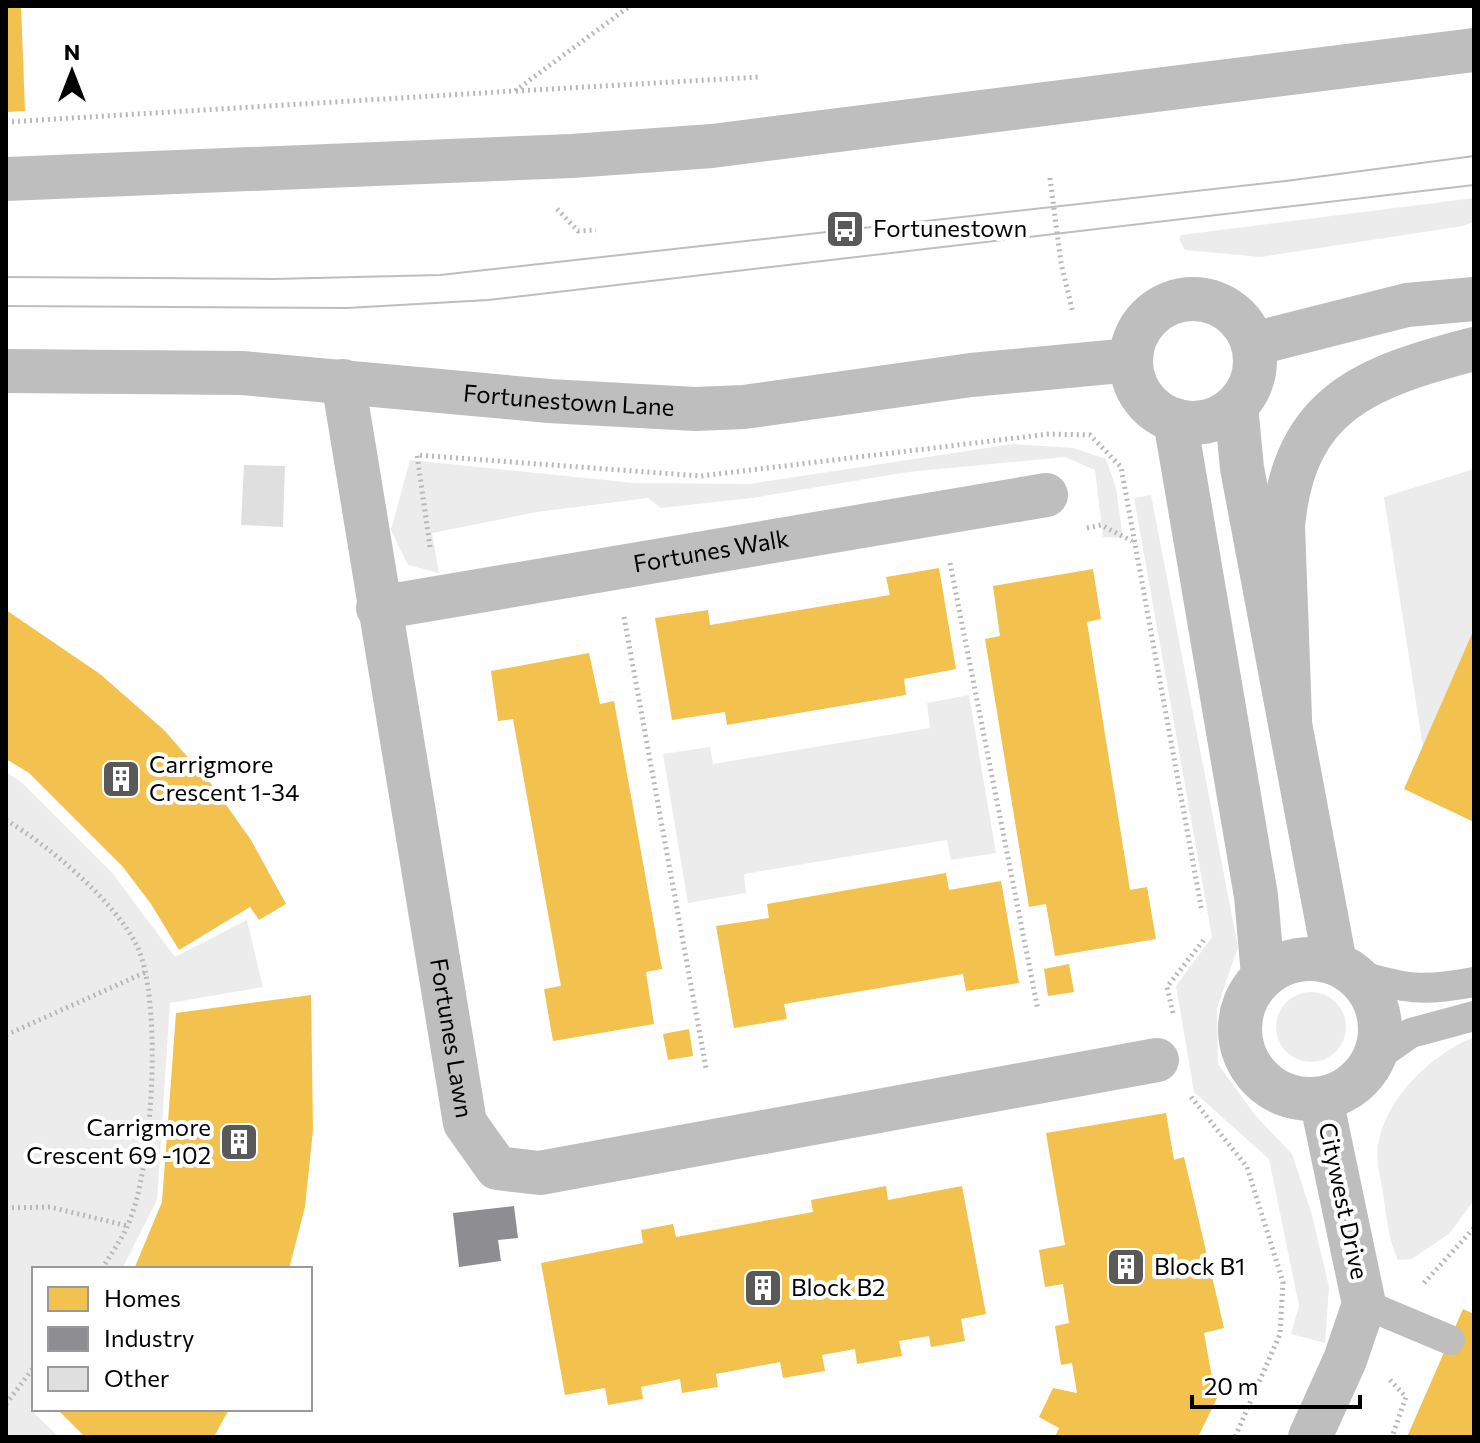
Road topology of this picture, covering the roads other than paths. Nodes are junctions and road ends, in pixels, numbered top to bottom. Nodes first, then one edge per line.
1 (1474, 50) edge
2 (6, 179) edge
3 (1474, 299) edge
4 (1253, 344) junction
5 (1474, 349) edge
6 (1131, 360) junction
7 (6, 371) edge
8 (343, 381) junction
9 (1236, 406) junction
10 (1175, 420) junction
11 (1046, 495) dead end
12 (378, 608) junction
13 (1290, 718) junction
14 (1345, 969) junction
15 (1263, 975) junction
16 (1474, 982) edge
17 (1474, 1016) edge
18 (1375, 1058) junction
19 (1172, 1073) road end
20 (1321, 1099) junction
21 (1364, 1304) junction
22 (1450, 1340) dead end
23 (1310, 1437) edge

1 - 2 street
3 - 4 street
4 - 6 street
4 - 9 street
5 - 13 street
6 - 8 street, Fortunestown Lane
6 - 10 street
7 - 8 street, Fortunestown Lane
8 - 12 street, Fortunes Lawn
9 - 10 street
9 - 13 street
10 - 15 street
11 - 12 street, Fortunes Walk
12 - 19 street, Fortunes Lawn
13 - 14 street
14 - 15 street
14 - 16 lane
14 - 18 street
15 - 20 street
17 - 18 lane
18 - 20 street
20 - 21 street, Citywest Drive
21 - 22 lane
21 - 23 street, Citywest Drive

